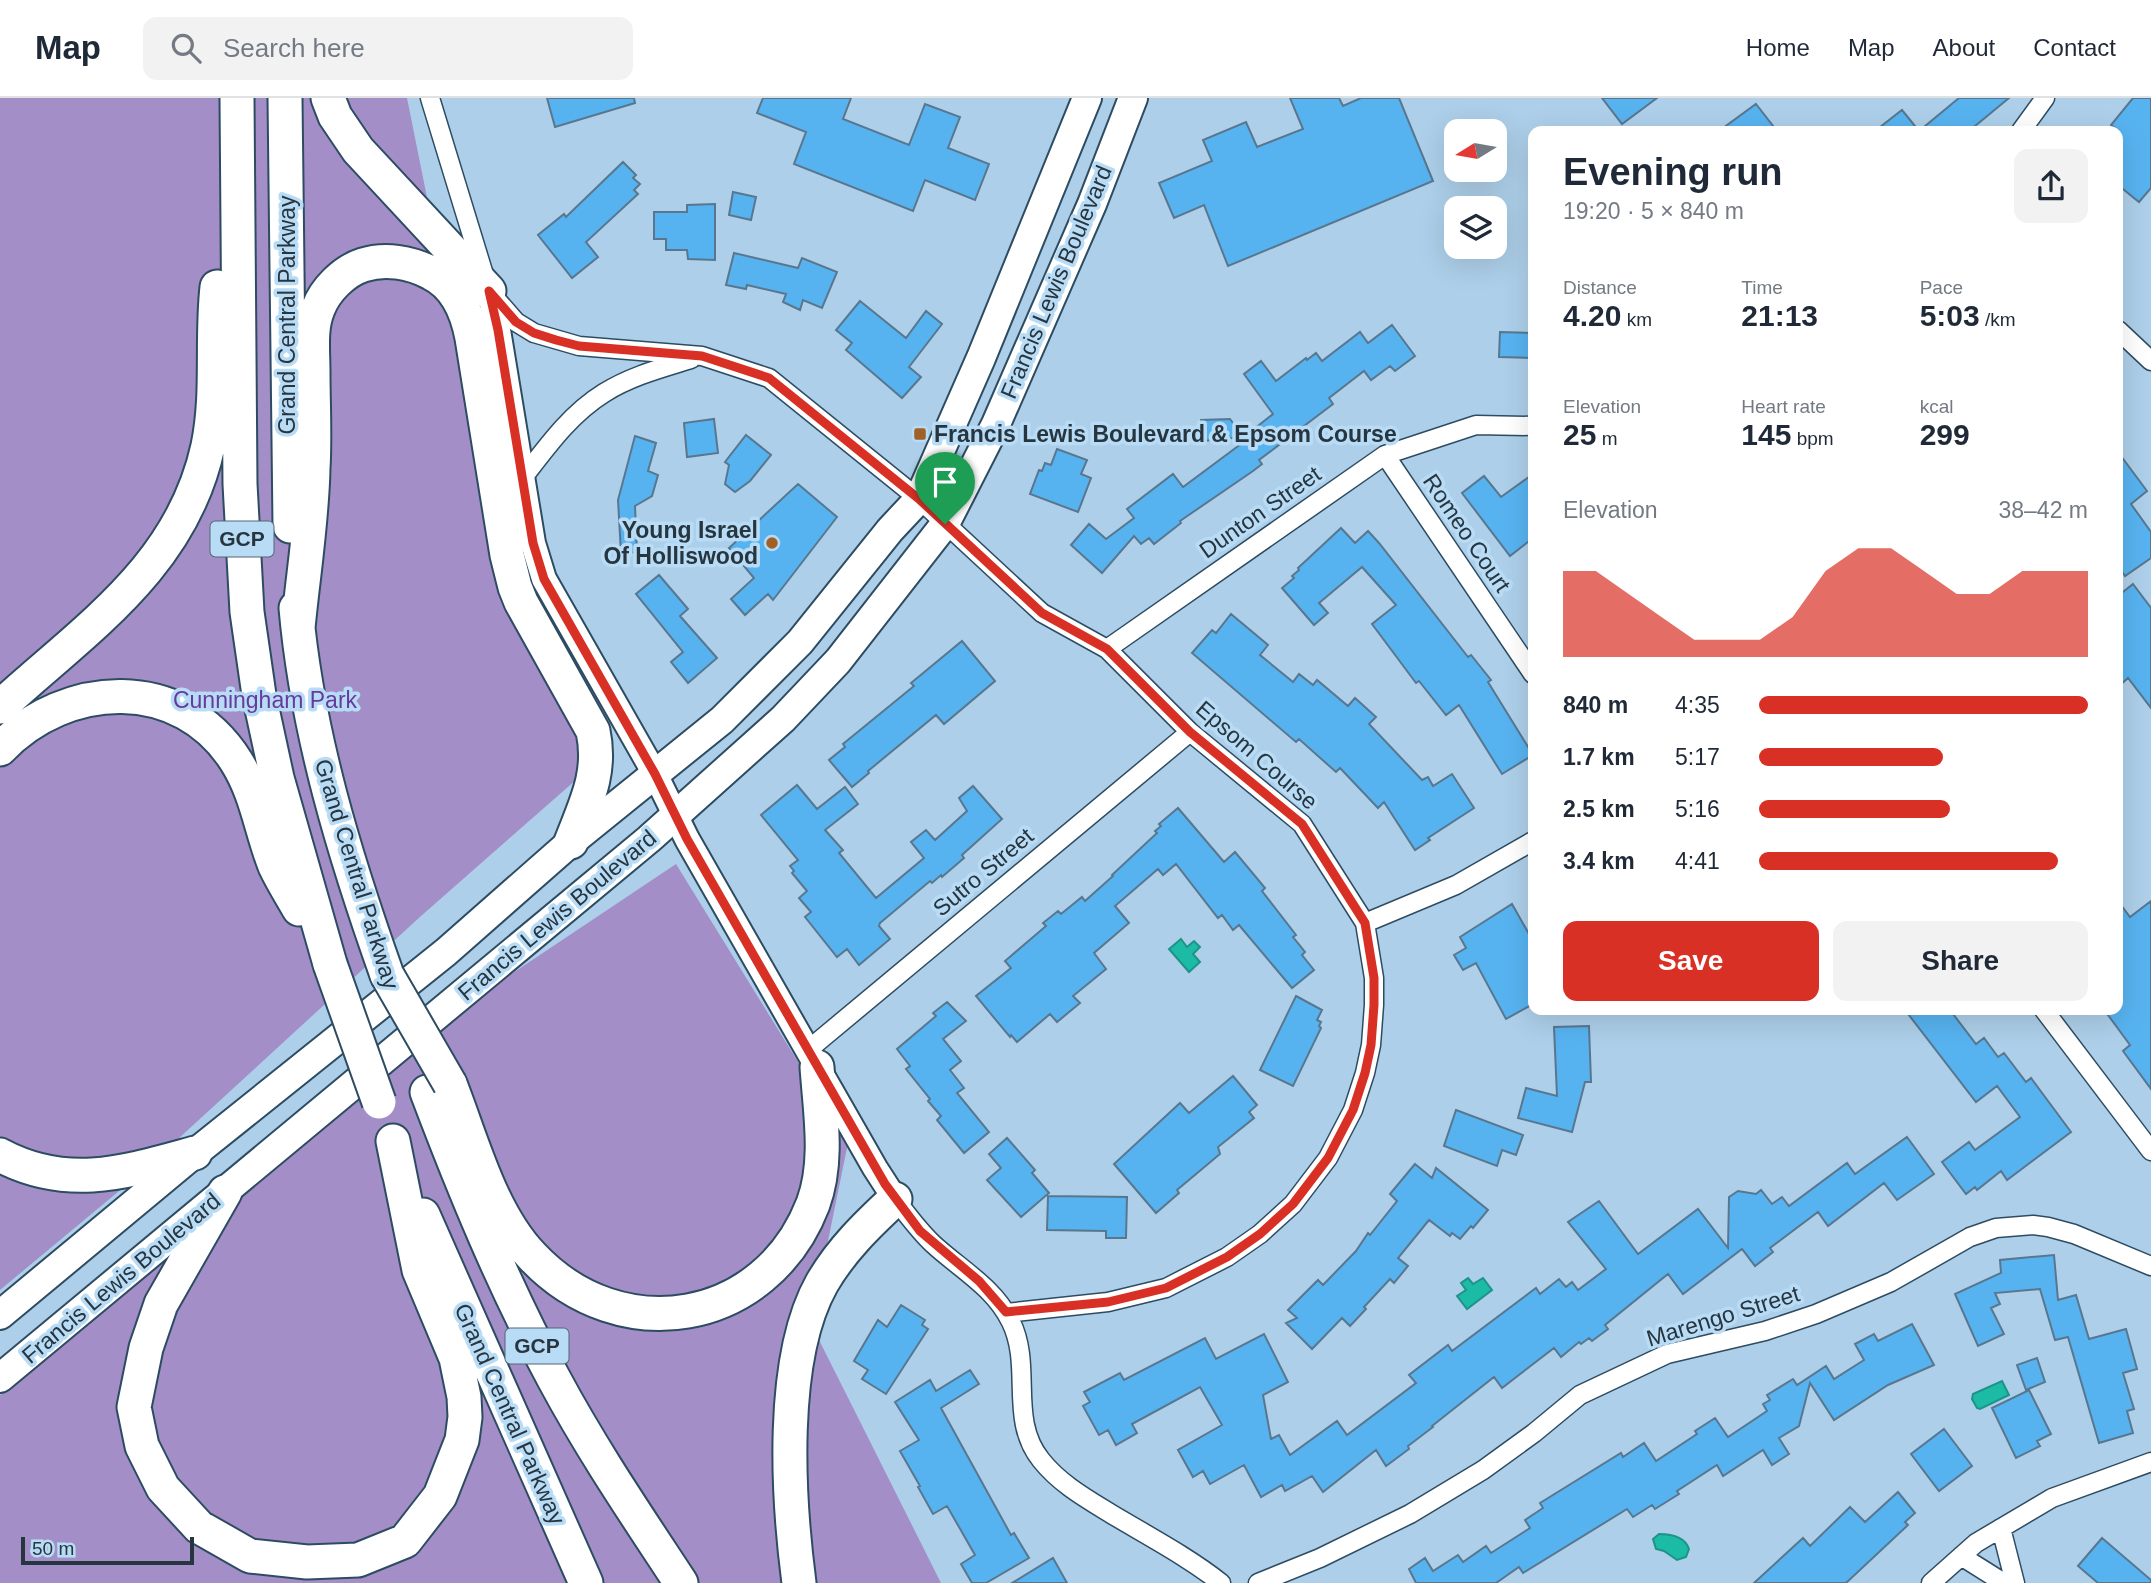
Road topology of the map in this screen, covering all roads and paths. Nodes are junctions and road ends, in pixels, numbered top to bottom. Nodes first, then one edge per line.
1 (285, 98) edge
2 (328, 98) edge
3 (430, 98) edge
4 (1087, 98) edge
5 (1133, 98) edge
6 (2045, 98) edge
7 (237, 101) edge
8 (2025, 126) edge
9 (489, 291) junction
10 (2123, 335) edge
11 (702, 356) junction
12 (2151, 361) edge
13 (1528, 426) edge
14 (1385, 455) junction
15 (522, 480) junction
16 (919, 499) junction
17 (945, 524) junction
18 (298, 628) junction
19 (1107, 649) junction
20 (1528, 667) edge
21 (0, 707) edge
22 (1190, 732) junction
23 (0, 749) edge
24 (655, 774) junction
25 (676, 816) junction
26 (571, 842) junction
27 (1528, 844) edge
28 (1365, 923) junction
29 (330, 964) junction
30 (2048, 1015) edge
31 (813, 1059) junction
32 (439, 1088) junction
33 (393, 1141) junction
34 (2151, 1151) edge
35 (195, 1153) junction
36 (0, 1155) edge
37 (225, 1192) junction
38 (895, 1199) junction
39 (2151, 1266) edge
40 (1006, 1312) junction
41 (0, 1315) edge
42 (0, 1378) edge
43 (2151, 1462) edge
44 (2001, 1528) junction
45 (1961, 1556) junction
46 (586, 1583) edge
47 (681, 1583) edge
48 (799, 1583) edge
49 (1221, 1583) edge
50 (1258, 1583) edge
51 (1931, 1583) edge
52 (2004, 1583) edge
53 (2015, 1583) edge

1 - 18 highway, Grand Central Parkway / GCP
2 - 9 highway
3 - 9 street
4 - 16 main road, Francis Lewis Boulevard
5 - 17 main road, Francis Lewis Boulevard
6 - 8 street
7 - 21 highway
7 - 29 highway, Grand Central Parkway / GCP
9 - 11 street, Epsom Course
9 - 15 street
10 - 12 street
11 - 15 street
11 - 16 street, Epsom Course
13 - 14 street, Dunton Street
14 - 19 street, Dunton Street
14 - 20 street, Romeo Court
15 - 24 street
16 - 17 street, Epsom Course
16 - 24 main road, Francis Lewis Boulevard
17 - 19 street, Epsom Course
17 - 25 main road, Francis Lewis Boulevard
18 - 26 highway
18 - 32 highway, Grand Central Parkway / GCP, bridge
19 - 22 street, Epsom Course
22 - 28 street, Epsom Course
22 - 31 street, Sutro Street
23 - 29 highway
24 - 25 street
24 - 26 main road, Francis Lewis Boulevard
25 - 31 street
25 - 37 main road, Francis Lewis Boulevard
26 - 35 main road, Francis Lewis Boulevard
27 - 28 street
28 - 40 street, Epsom Course
29 - 33 highway, Grand Central Parkway / GCP, bridge
30 - 34 street
31 - 32 highway
31 - 38 street
32 - 47 highway, Grand Central Parkway / GCP
33 - 37 highway
33 - 46 highway, Grand Central Parkway / GCP
35 - 36 highway
35 - 41 main road, Francis Lewis Boulevard
37 - 42 main road, Francis Lewis Boulevard
38 - 40 street
38 - 48 highway
39 - 50 street, Marengo Street
40 - 49 street
43 - 44 street
44 - 45 street
44 - 53 street
45 - 51 street
45 - 52 street

